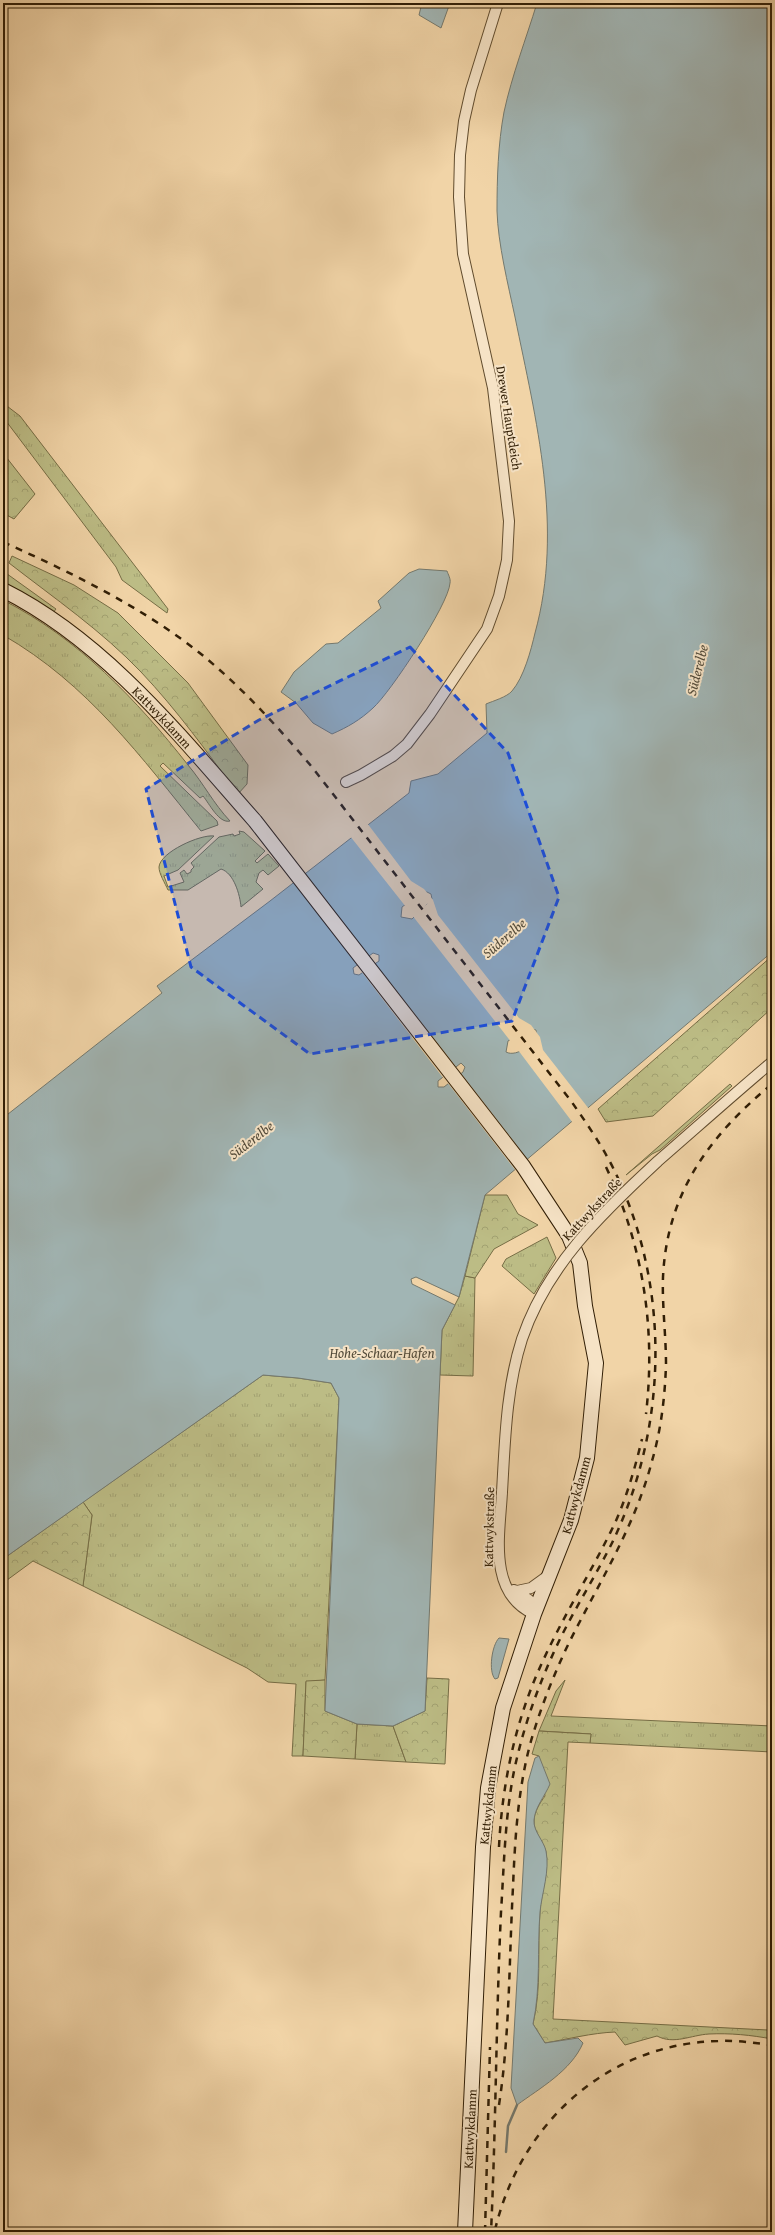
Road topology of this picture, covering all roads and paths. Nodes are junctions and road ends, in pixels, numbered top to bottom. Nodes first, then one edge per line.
1 (498, 3) edge
2 (3, 590) edge
3 (346, 782) dead end
4 (772, 1062) edge
5 (552, 1572) junction
6 (513, 1590) junction
7 (534, 1614) junction
8 (465, 2232) edge

1 - 3 street, Drewer Hauptdeich
2 - 5 main road, Kattwykdamm
4 - 6 street, Kattwykstraße, bridge
5 - 6 street
5 - 7 main road, Kattwykdamm
6 - 7 street, Kattwykstraße
7 - 8 main road, Kattwykdamm

